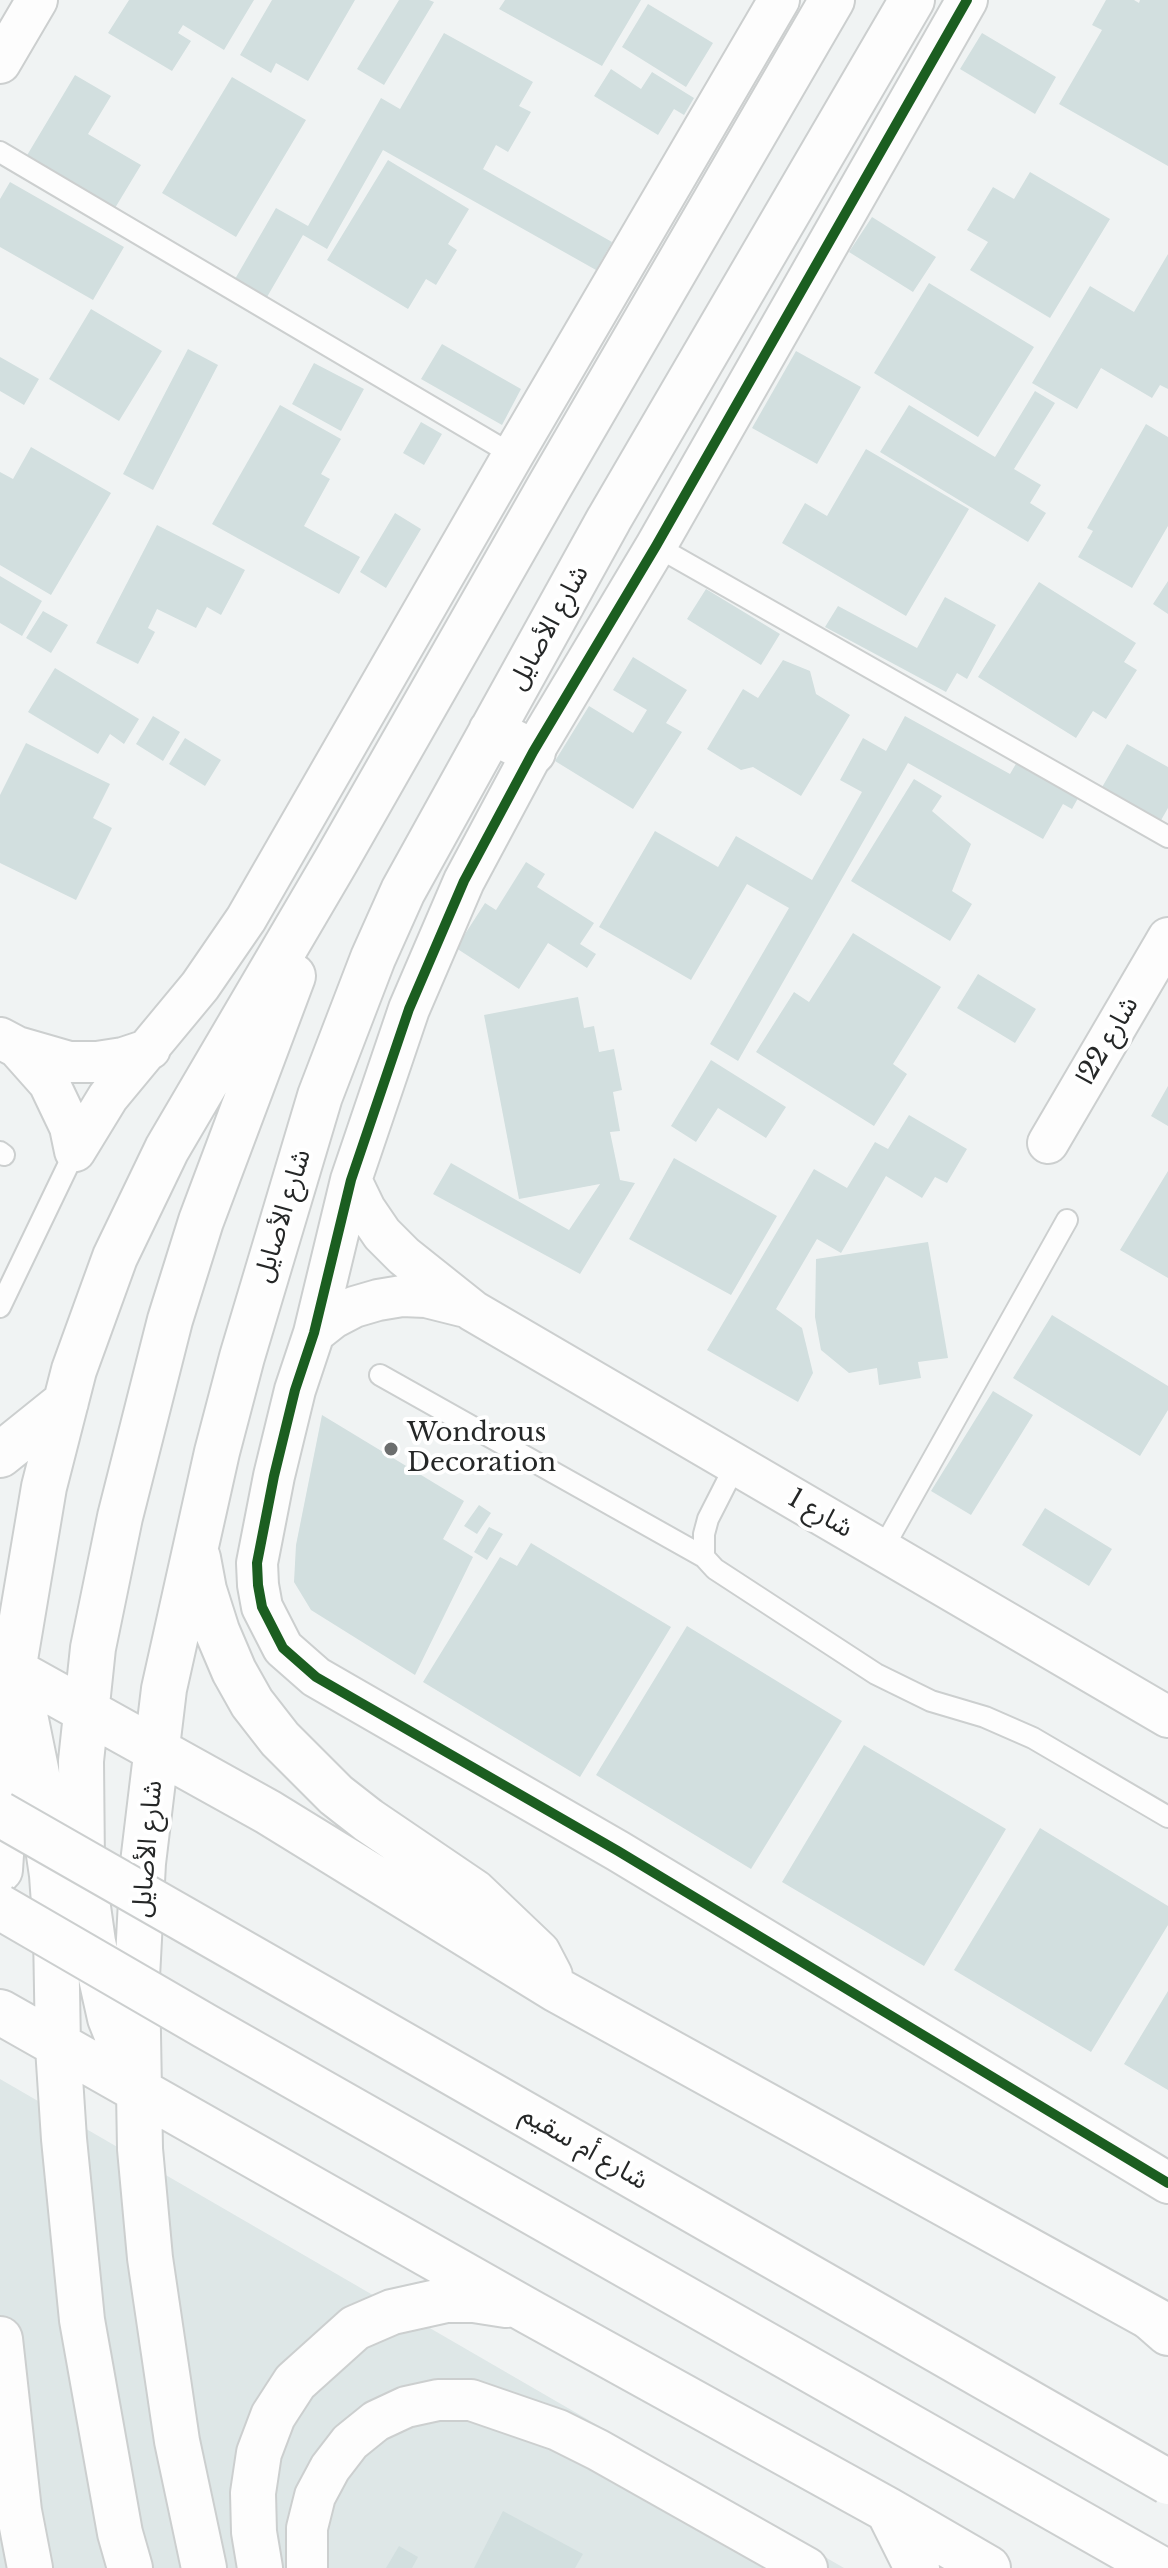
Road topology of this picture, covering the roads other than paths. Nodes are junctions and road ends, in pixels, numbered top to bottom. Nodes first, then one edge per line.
1 (37, 0) edge
2 (779, 0) edge
3 (832, 0) edge
4 (912, 0) edge
5 (967, 0) edge
6 (0, 63) edge
7 (0, 152) edge
8 (513, 455) junction
9 (656, 546) junction
10 (491, 731) junction
11 (533, 752) junction
12 (1168, 837) edge
13 (336, 861) junction
14 (1168, 938) edge
15 (8, 1042) edge
16 (150, 1049) junction
17 (1048, 1143) dead end
18 (75, 1151) junction
19 (351, 1180) junction
20 (1067, 1220) dead end
21 (0, 1307) edge
22 (473, 1311) junction
23 (314, 1333) junction
24 (380, 1375) dead end
25 (66, 1402) junction
26 (0, 1455) edge
27 (735, 1466) junction
28 (196, 1548) junction
29 (882, 1550) junction
30 (704, 1557) junction
31 (7, 1667) edge
32 (85, 1712) junction
33 (1168, 1717) edge
34 (158, 1750) junction
35 (0, 1814) edge
36 (1168, 1817) edge
37 (0, 1870) edge
38 (0, 1907) edge
39 (557, 1990) junction
40 (0, 2012) edge
41 (58, 2047) junction
42 (138, 2090) junction
43 (1168, 2183) edge
44 (528, 2311) junction
45 (1163, 2326) edge
46 (0, 2339) edge
47 (0, 2462) edge
48 (1168, 2482) edge
49 (888, 2510) junction
50 (19, 2511) junction
51 (30, 2568) edge
52 (130, 2568) edge
53 (204, 2568) edge
54 (260, 2568) edge
55 (307, 2568) edge
56 (807, 2568) edge
57 (917, 2568) edge
58 (988, 2568) edge
59 (1159, 2568) edge

1 - 6 street
2 - 8 street
3 - 13 main road
4 - 10 main road, شارع الأصايل
5 - 9 street
7 - 8 lane
8 - 16 street
9 - 11 street
9 - 12 lane
10 - 11 main road
10 - 28 main road, شارع الأصايل
11 - 19 street
13 - 25 main road
13 - 32 main road
14 - 17 street, شارع 22ا
15 - 16 street
15 - 18 street
16 - 18 street
18 - 21 lane
19 - 22 street, شارع 1
19 - 23 street
20 - 29 lane
22 - 23 street, شارع 1
22 - 27 street, شارع 1
23 - 43 street
24 - 30 lane
25 - 26 main road
25 - 31 main road
27 - 29 street, شارع 1
27 - 30 lane
28 - 34 main road, شارع الأصايل
28 - 39 main road
29 - 33 street, شارع 1
30 - 36 lane
31 - 32 main road
31 - 37 main road
31 - 41 main road
32 - 34 main road
32 - 42 main road
34 - 39 main road
34 - 42 main road, شارع الأصايل
35 - 48 main road, شارع أم سقيم, bridge
38 - 59 main road, bridge
39 - 45 main road
40 - 41 main road
41 - 42 main road
41 - 52 main road
42 - 44 main road
42 - 53 main road, شارع الأصايل
44 - 49 main road
44 - 54 main road
46 - 50 main road
47 - 50 main road
49 - 57 main road
49 - 58 main road
50 - 51 main road
55 - 56 street

